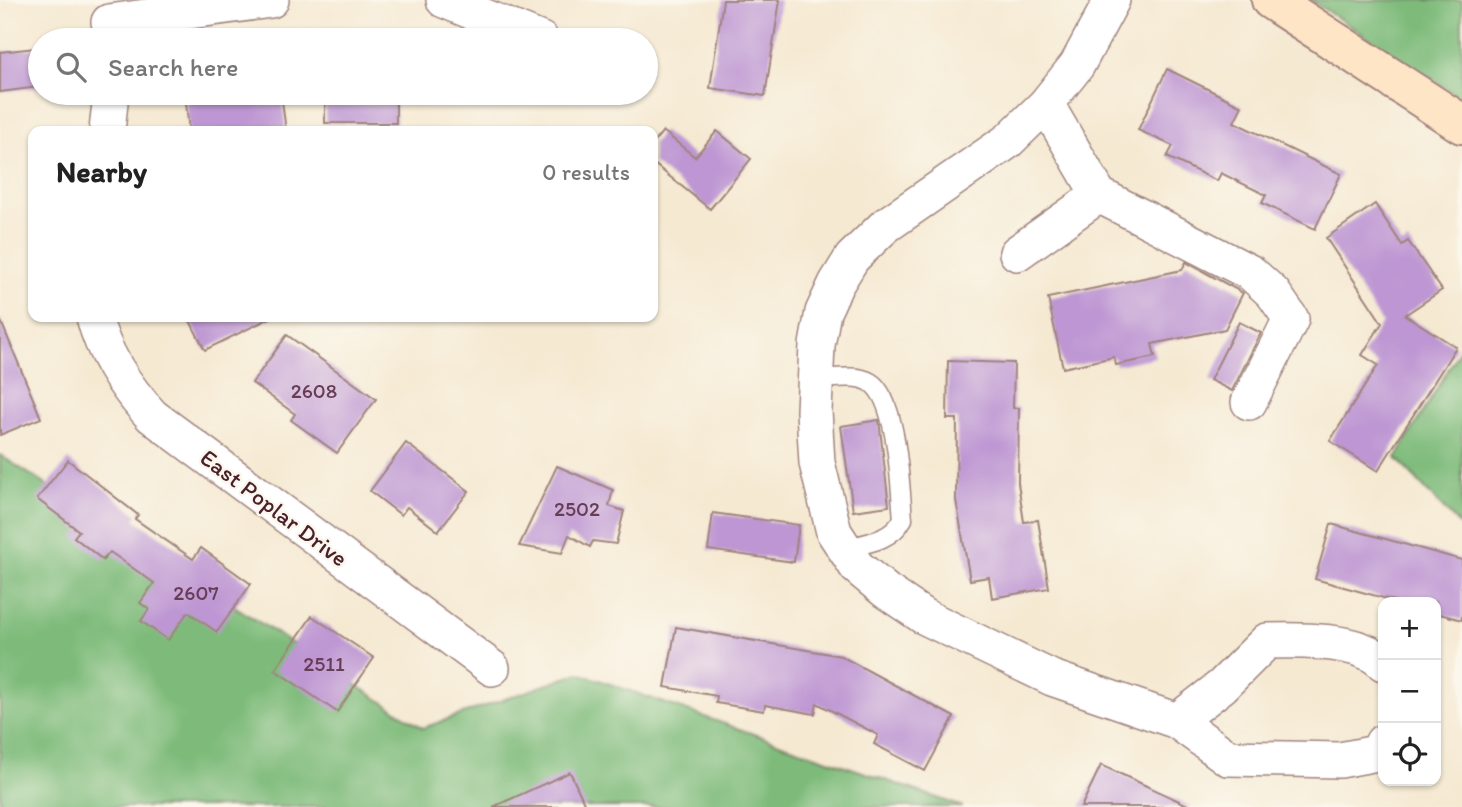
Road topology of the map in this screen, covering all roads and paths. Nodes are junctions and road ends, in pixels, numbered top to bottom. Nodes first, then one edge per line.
1 (271, 0) edge
2 (444, 0) edge
3 (1112, 0) edge
4 (1271, 0) edge
5 (107, 21) edge
6 (512, 28) edge
7 (1046, 104) junction
8 (110, 105) edge
9 (1462, 124) edge
10 (108, 126) edge
11 (1099, 195) junction
12 (1017, 253) dead end
13 (95, 322) edge
14 (815, 379) junction
15 (1249, 402) dead end
16 (845, 548) junction
17 (1380, 660) edge
18 (492, 668) dead end
19 (1177, 721) junction
20 (1378, 751) edge

1 - 5 street
2 - 6 street
3 - 7 street
4 - 9 main road
7 - 11 street
7 - 14 street
8 - 10 street
11 - 12 street
11 - 15 street
13 - 18 street, East Poplar Drive
14 - 16 street
14 - 16 lane
16 - 19 street
17 - 19 street
19 - 20 street

